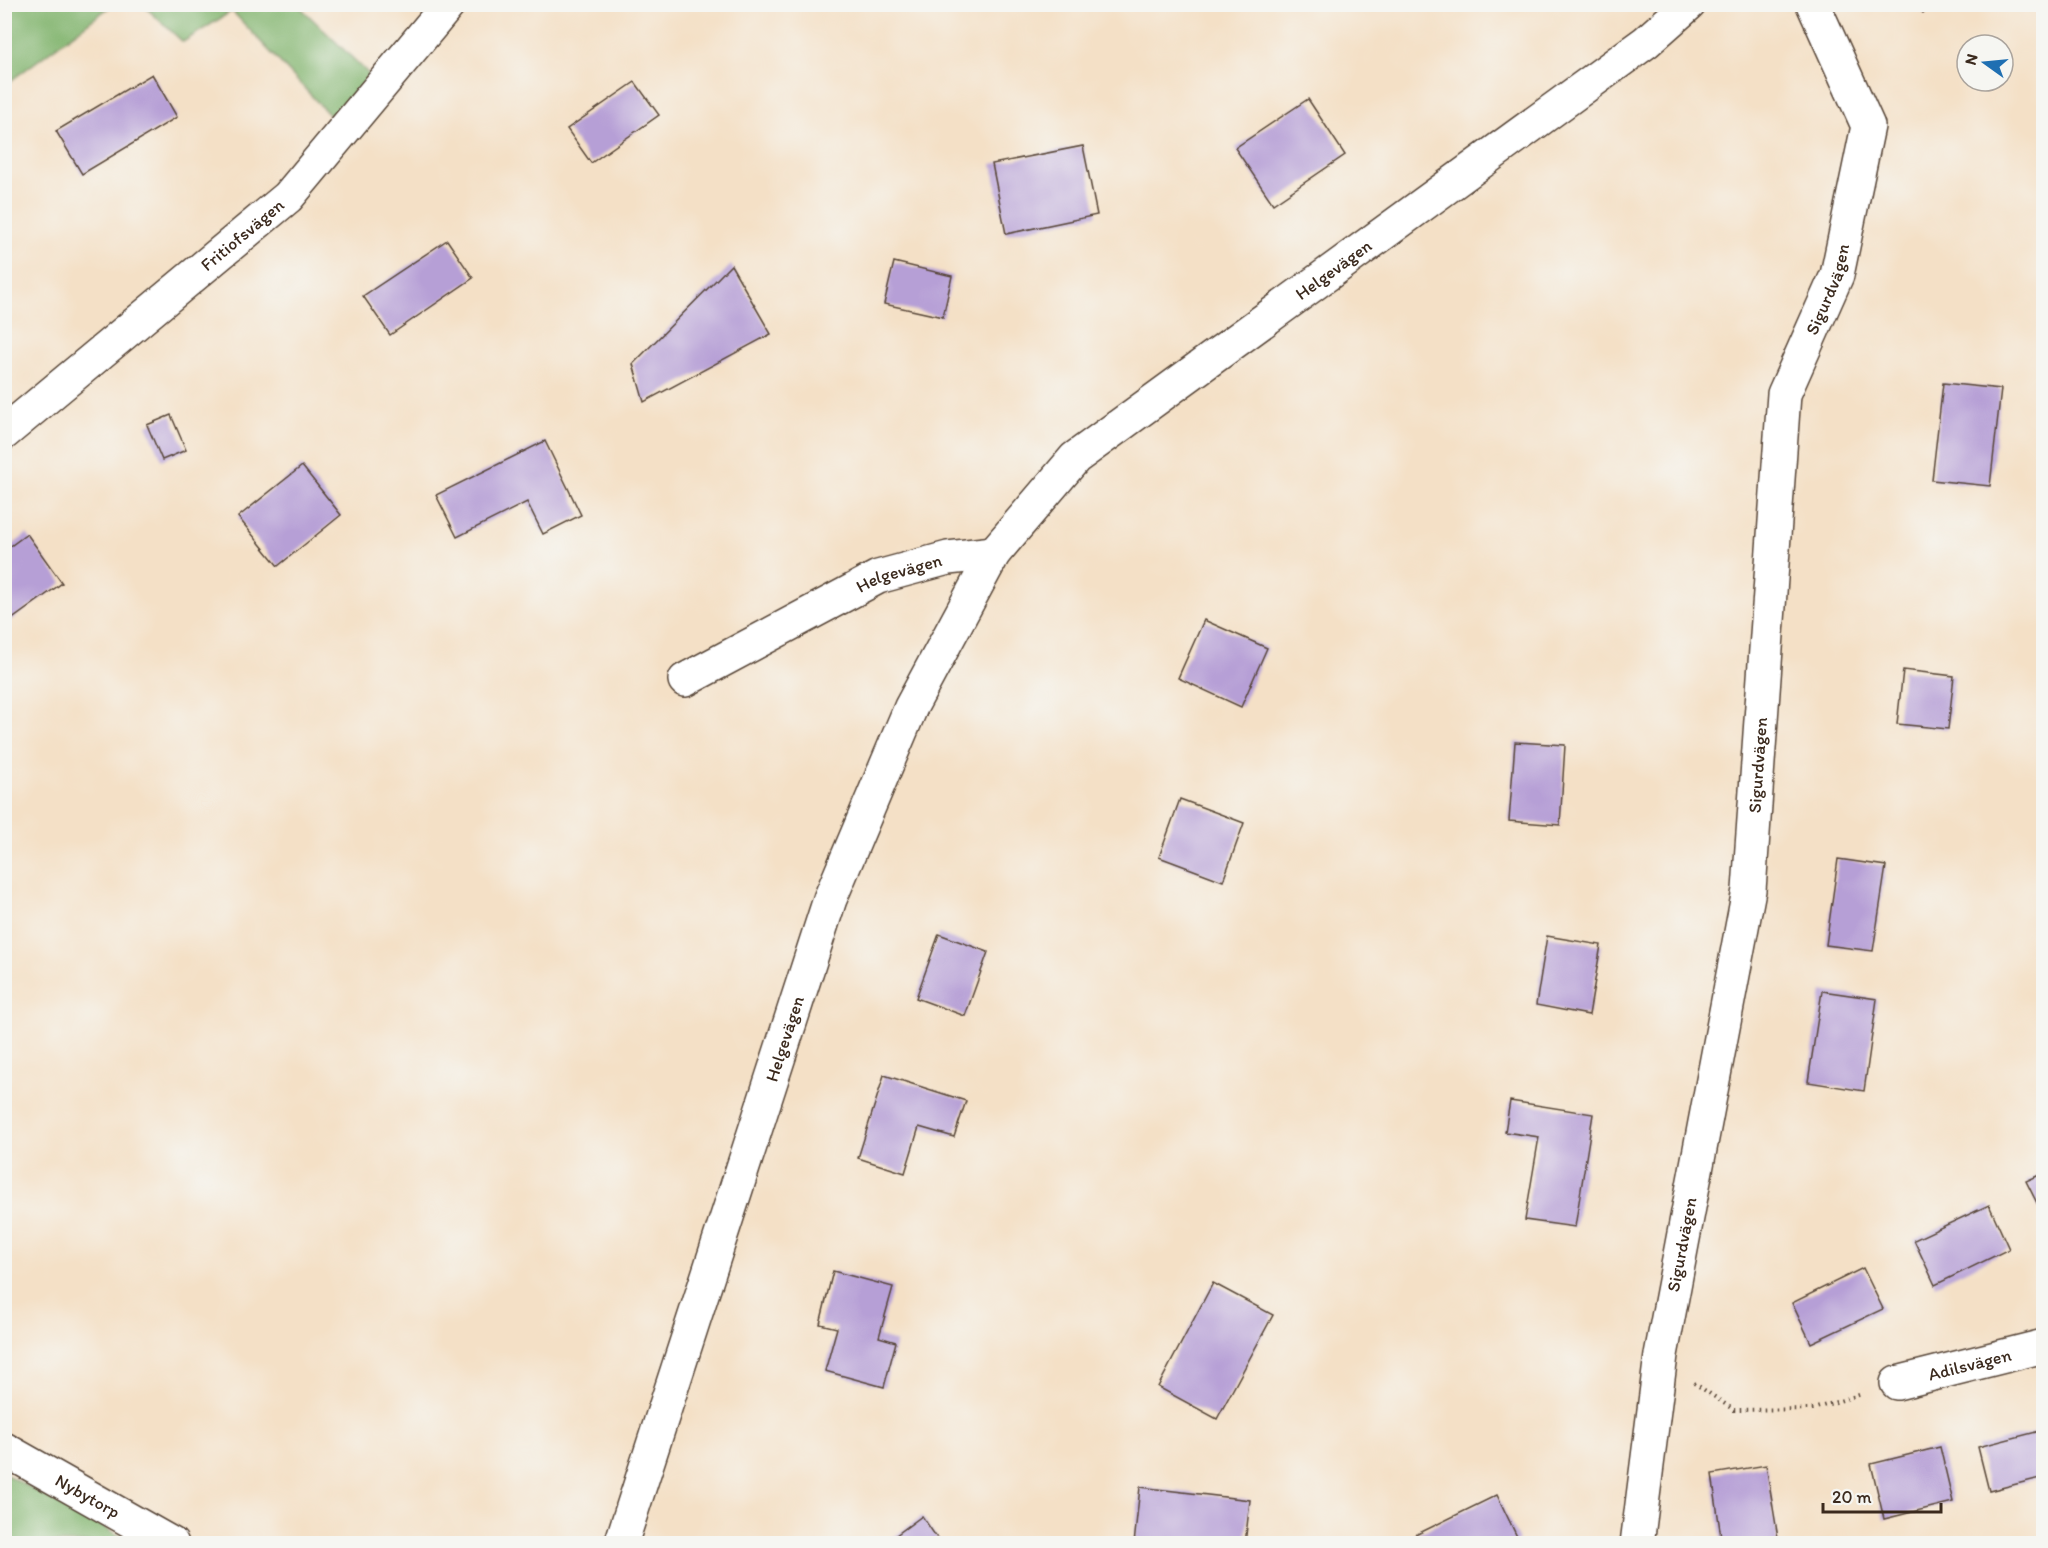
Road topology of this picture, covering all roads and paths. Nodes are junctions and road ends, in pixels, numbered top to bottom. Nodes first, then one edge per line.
1 (449, 4) edge
2 (1689, 4) edge
3 (1814, 4) edge
4 (4, 433) edge
5 (994, 553) junction
6 (685, 680) dead end
7 (2043, 1347) edge
8 (1691, 1381) dead end
9 (1897, 1383) joint
10 (4, 1449) edge
11 (172, 1544) edge
12 (621, 1544) edge
13 (1637, 1544) edge

1 - 4 street, Fritiofsvägen
2 - 5 street, Helgevägen
3 - 13 street, Sigurdvägen
5 - 6 street, Helgevägen
5 - 12 street, Helgevägen
7 - 9 street, Adilsvägen
8 - 9 path
10 - 11 street, Nybytorp

